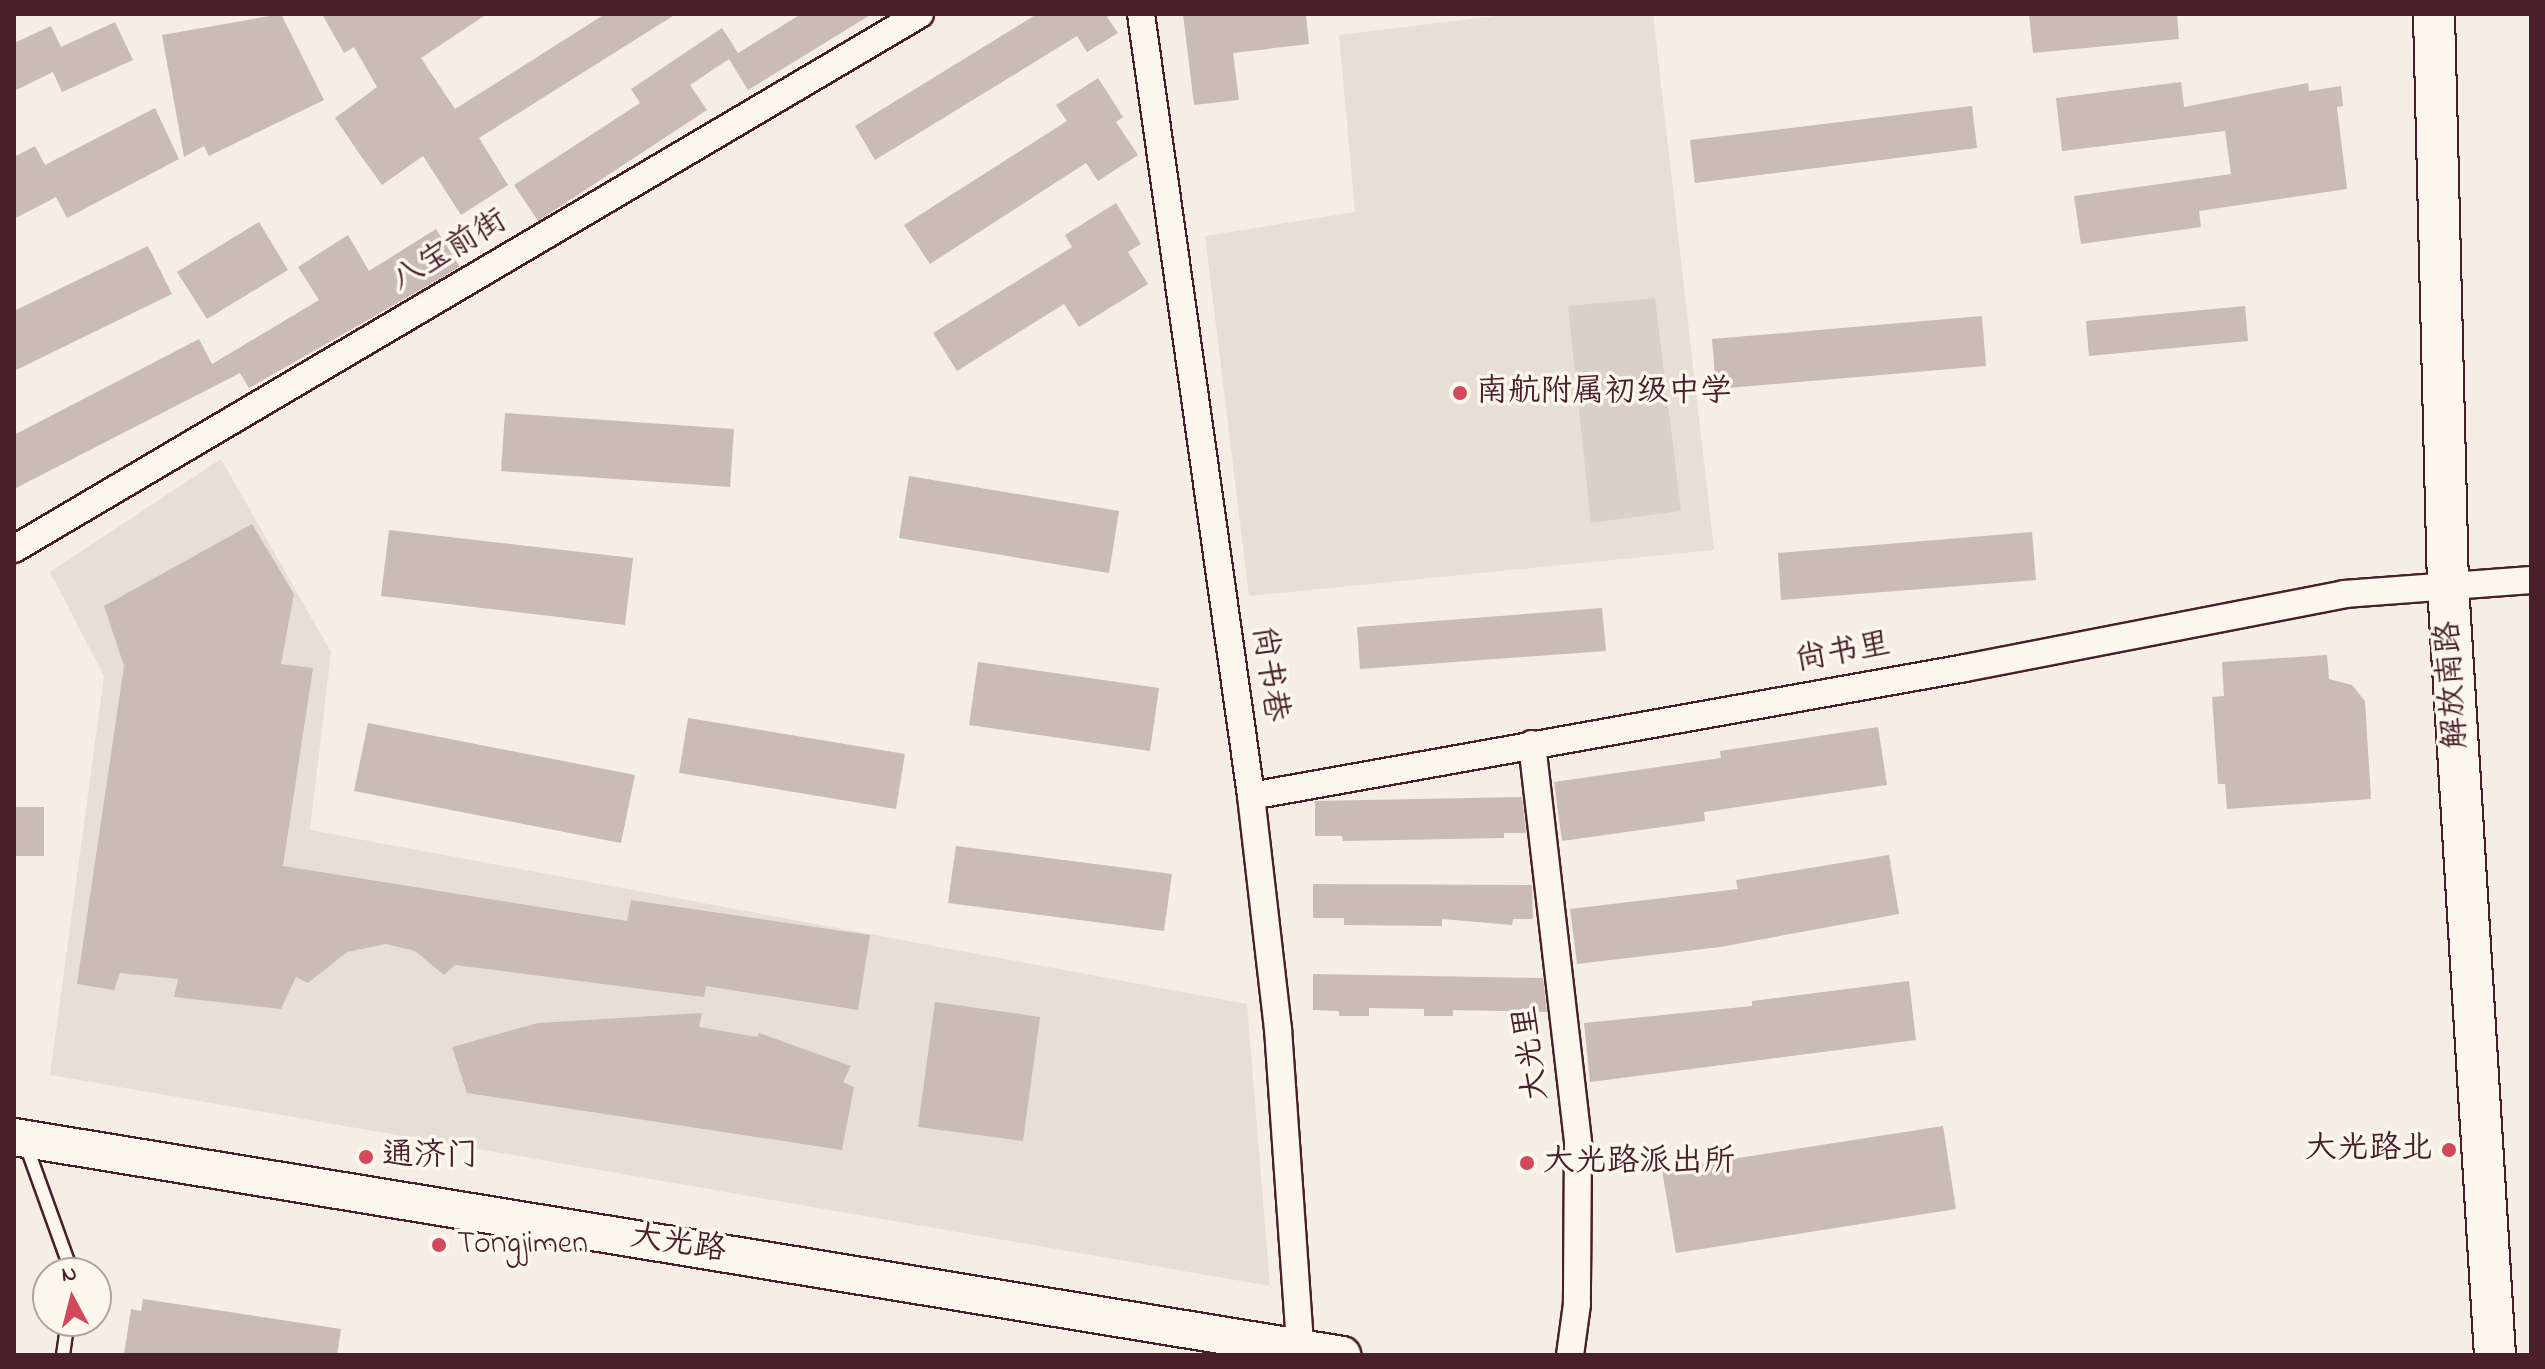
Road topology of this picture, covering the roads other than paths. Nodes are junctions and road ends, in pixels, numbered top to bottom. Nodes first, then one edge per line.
1 (920, 14) edge
2 (1141, 14) edge
3 (2434, 14) edge
4 (14, 549) edge
5 (2531, 580) edge
6 (2448, 585) junction
7 (1532, 744) junction
8 (1251, 796) junction
9 (19, 1138) edge
10 (66, 1257) edge
11 (1300, 1346) junction
12 (1342, 1355) edge
13 (1570, 1355) edge
14 (2495, 1355) edge

1 - 4 street, 八宝前街
2 - 8 street, 尚书巷
3 - 6 street, 解放南路
5 - 6 street, 尚书里
6 - 7 street, 尚书里
6 - 14 street, 解放南路
7 - 8 street, 尚书里
7 - 13 street, 大光里
8 - 11 street, 尚书巷
9 - 10 lane
9 - 11 street, 大光路
11 - 12 street, 大光路

